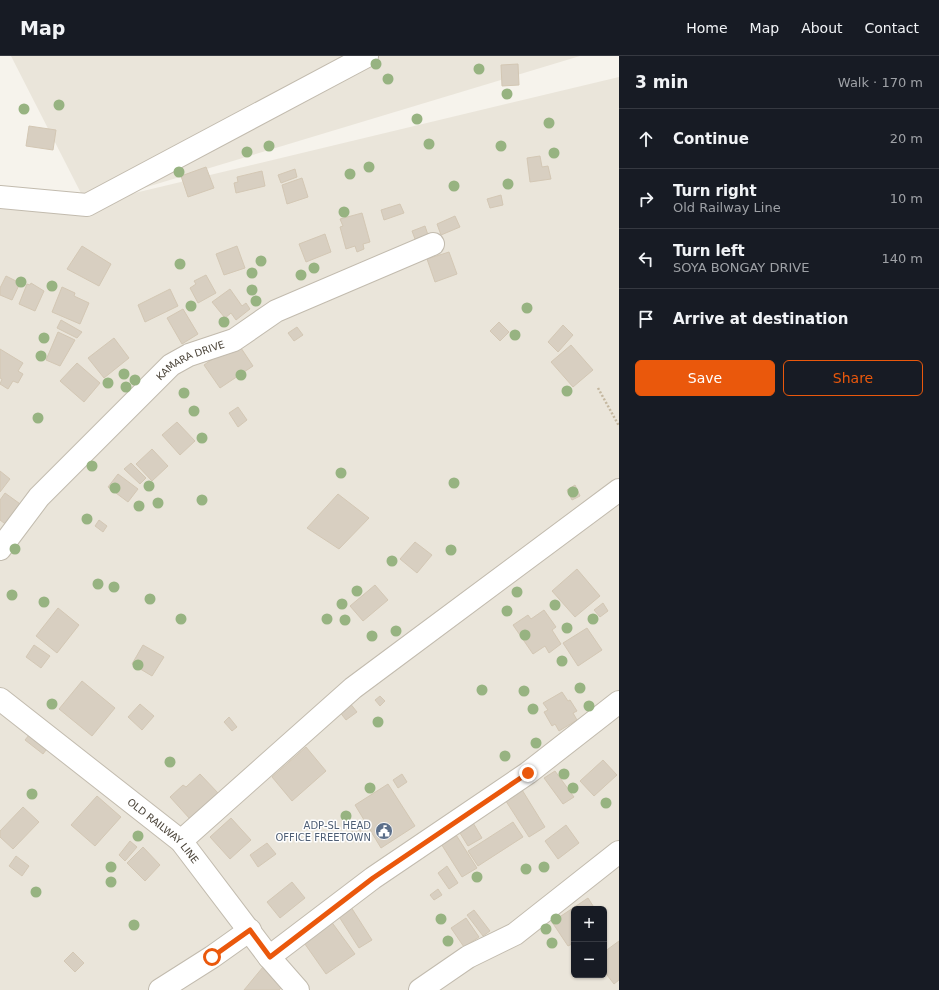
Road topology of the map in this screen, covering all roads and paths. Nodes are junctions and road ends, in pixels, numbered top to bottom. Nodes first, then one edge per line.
1 (367, 56) edge
2 (0, 198) edge
3 (433, 244) dead end
4 (598, 388) dead end
5 (619, 426) edge
6 (619, 490) edge
7 (0, 549) edge
8 (0, 699) edge
9 (619, 702) edge
10 (181, 841) junction
11 (619, 852) edge
12 (250, 930) junction
13 (270, 957) junction
14 (160, 990) edge
15 (298, 990) edge
16 (420, 990) edge

1 - 2 street
3 - 7 street, KAMARA DRIVE
4 - 5 path
6 - 10 street
8 - 10 street, OLD RAILWAY LINE
9 - 13 street
10 - 12 street, OLD RAILWAY LINE
11 - 16 street
12 - 13 street, OLD RAILWAY LINE
12 - 14 street
13 - 15 street, OLD RAILWAY LINE

